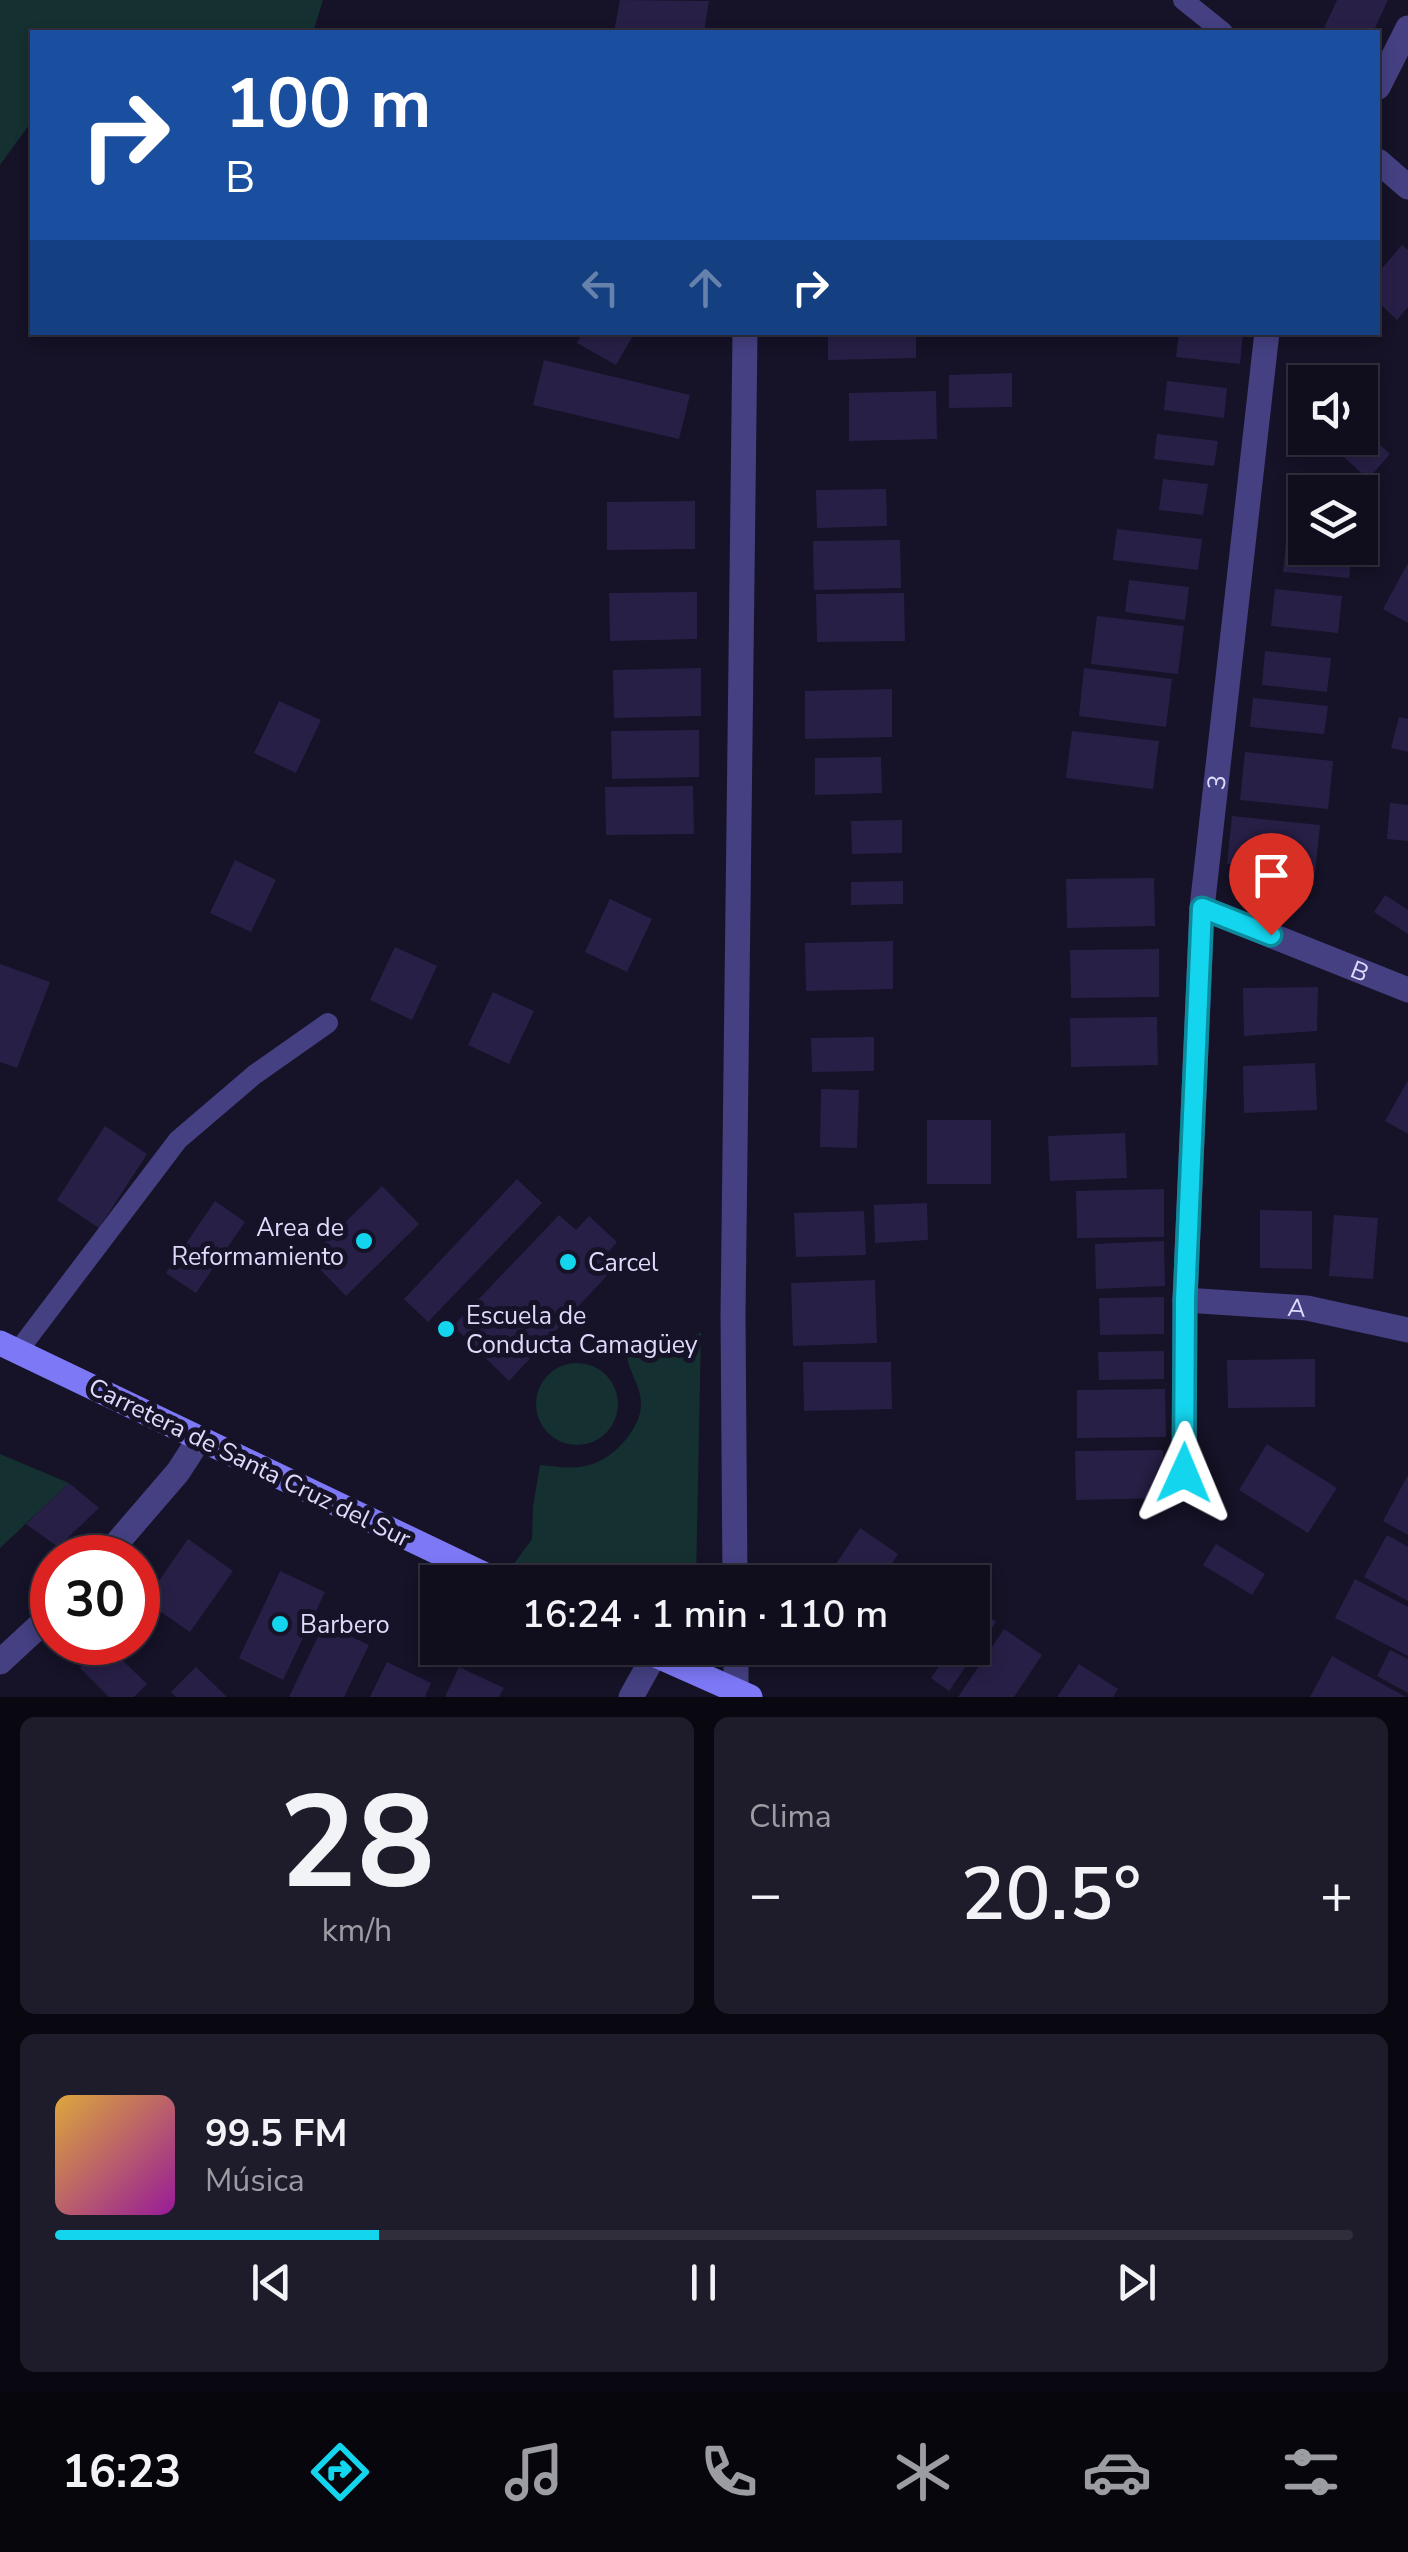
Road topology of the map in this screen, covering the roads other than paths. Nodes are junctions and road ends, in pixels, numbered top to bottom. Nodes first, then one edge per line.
1 (1183, 0) edge
2 (1408, 28) edge
3 (1220, 30) edge
4 (1380, 83) edge
5 (1380, 162) edge
6 (1408, 187) edge
7 (745, 335) edge
8 (1267, 335) edge
9 (1202, 908) junction
10 (1408, 990) edge
11 (328, 1023) dead end
12 (1185, 1300) junction
13 (1408, 1330) edge
14 (9, 1347) edge
15 (200, 1438) junction
16 (1184, 1473) dead end
17 (124, 1535) edge
18 (465, 1565) edge
19 (735, 1565) edge
20 (30, 1634) edge
21 (0, 1662) edge
22 (643, 1665) edge
23 (679, 1665) edge
24 (739, 1665) edge
25 (743, 1694) edge
26 (631, 1697) edge

1 - 3 lane
2 - 4 street
5 - 6 street
7 - 19 street
8 - 9 street, 3
9 - 10 street, B
9 - 12 street, 3
11 - 14 lane
12 - 13 street, A
12 - 16 street, 3
14 - 15 main road, Carretera de Santa Cruz del Sur
15 - 17 street
15 - 18 main road, Carretera de Santa Cruz del Sur
20 - 21 street
22 - 26 street
23 - 25 main road
24 - 25 street

